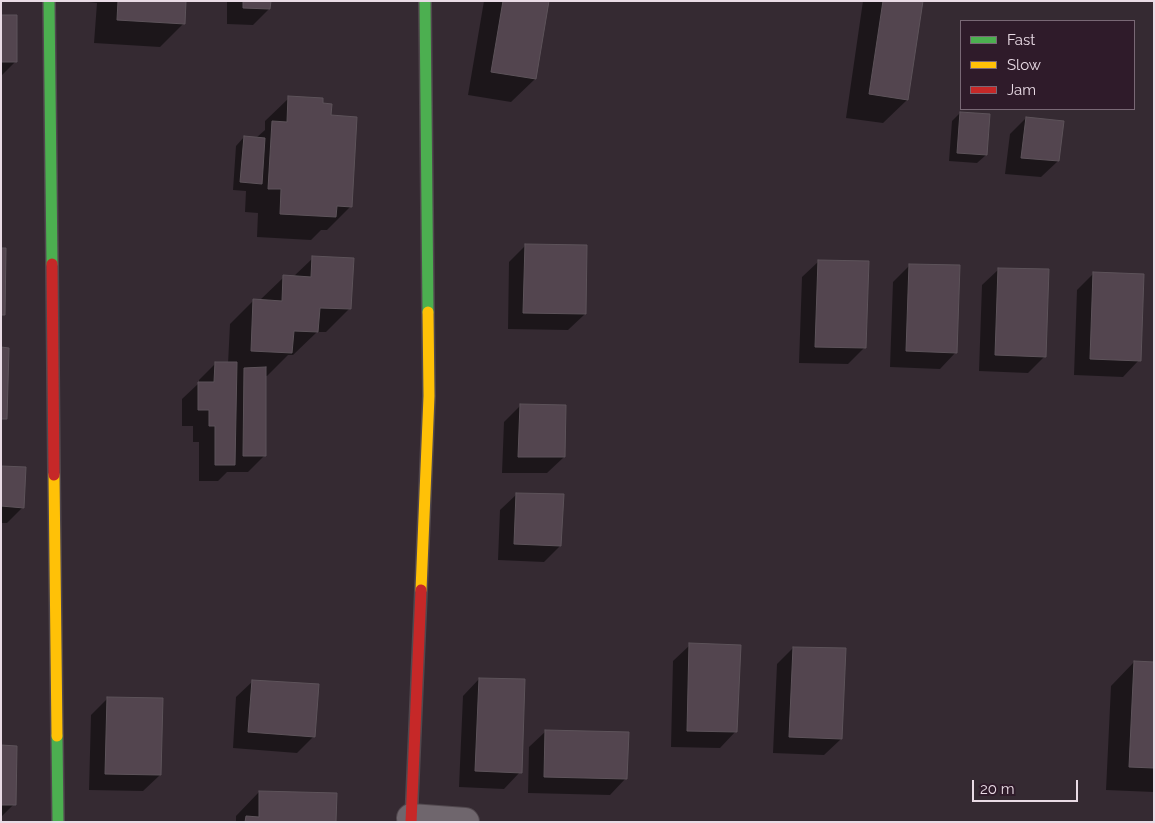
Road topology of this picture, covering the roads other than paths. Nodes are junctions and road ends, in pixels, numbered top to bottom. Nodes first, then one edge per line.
1 (49, 1) edge
2 (425, 1) edge
3 (411, 820) edge
4 (58, 822) edge
5 (465, 822) edge

1 - 4 street
2 - 3 street
3 - 5 street

